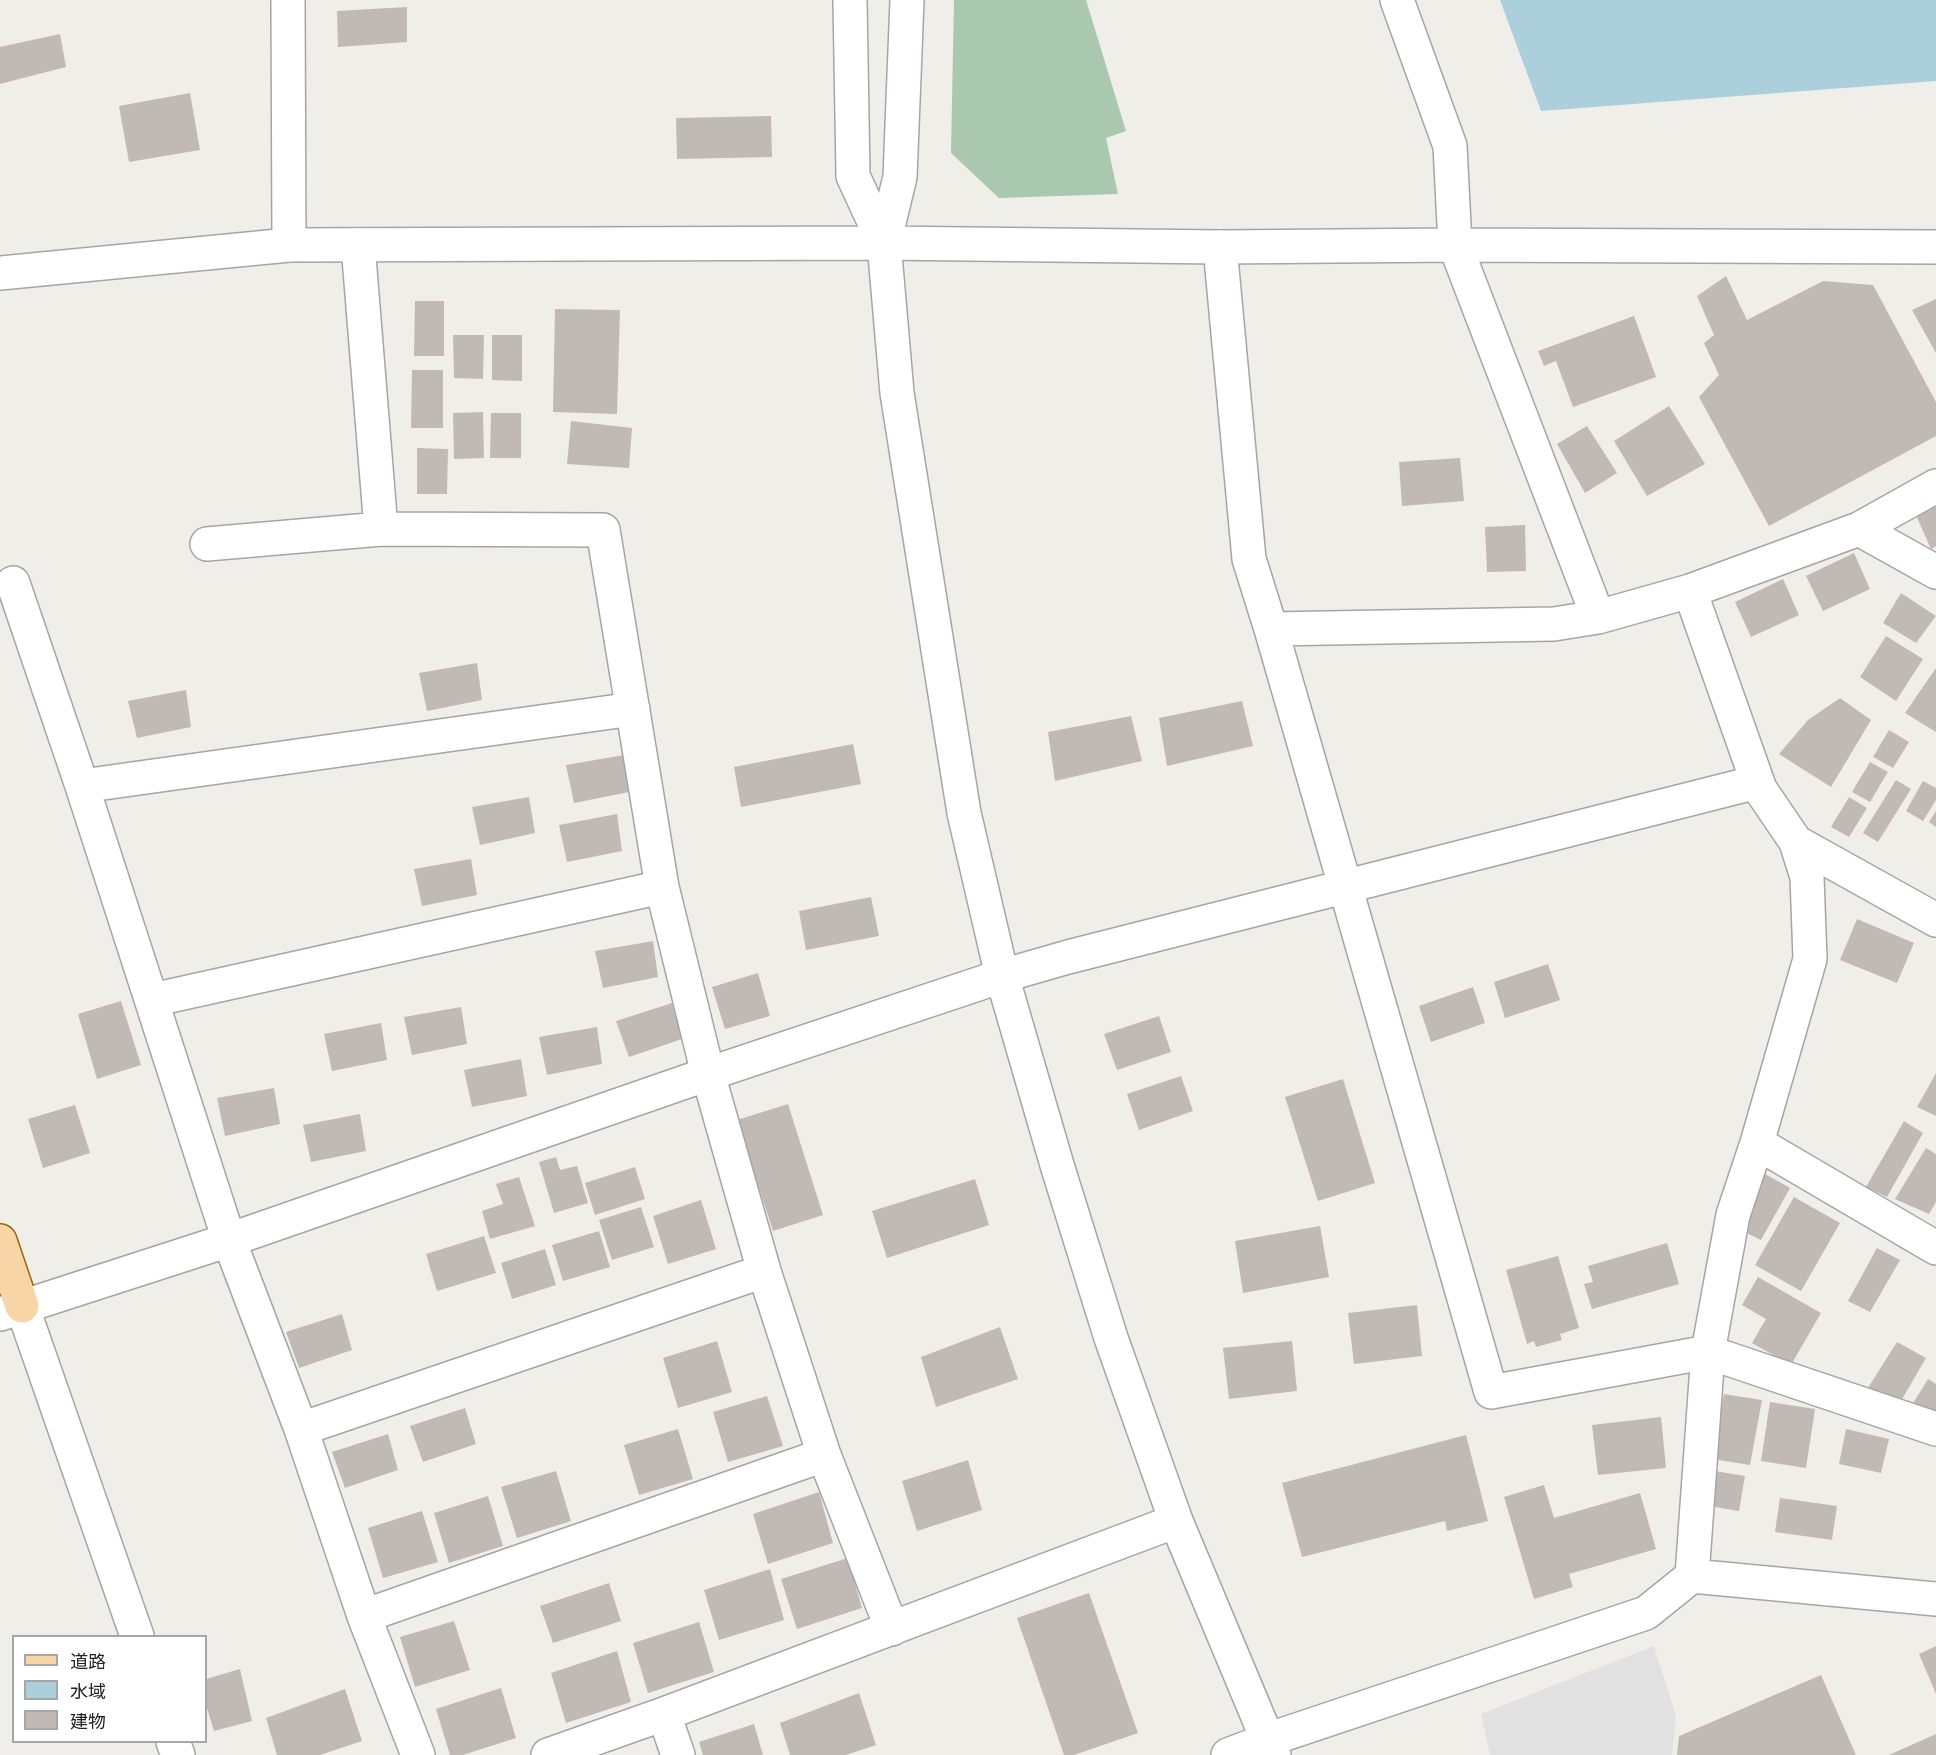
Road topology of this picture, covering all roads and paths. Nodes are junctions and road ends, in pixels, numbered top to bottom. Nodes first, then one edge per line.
1 (288, 0) edge
2 (850, 0) edge
3 (907, 0) edge
4 (1397, 0) edge
5 (884, 243) junction
6 (289, 245) junction
7 (358, 245) junction
8 (1455, 245) junction
9 (1220, 247) junction
10 (1936, 247) edge
11 (0, 273) edge
12 (1936, 486) edge
13 (1859, 529) junction
14 (381, 530) junction
15 (207, 544) dead end
16 (1936, 572) edge
17 (13, 583) dead end
18 (1690, 591) junction
19 (1598, 616) junction
20 (1271, 629) junction
21 (633, 709) junction
22 (1757, 782) junction
23 (82, 786) junction
24 (1796, 842) junction
25 (1344, 886) junction
26 (662, 887) junction
27 (1936, 920) edge
28 (1002, 976) junction
29 (152, 1000) junction
30 (708, 1074) junction
31 (1757, 1143) junction
32 (229, 1240) junction
33 (0, 1241) edge
34 (1936, 1248) edge
35 (764, 1271) junction
36 (11, 1310) edge
37 (1708, 1352) junction
38 (301, 1429) junction
39 (1936, 1429) edge
40 (824, 1455) junction
41 (1176, 1521) junction
42 (1692, 1576) junction
43 (1936, 1599) edge
44 (364, 1616) junction
45 (892, 1629) junction
46 (137, 1635) edge
47 (664, 1714) junction
48 (1271, 1748) edge
49 (418, 1755) edge
50 (548, 1755) edge
51 (678, 1755) edge
52 (1228, 1755) edge

1 - 6 street
2 - 5 street
3 - 5 street
4 - 8 street
5 - 7 street
5 - 9 street
5 - 28 street
6 - 7 street
6 - 11 street
7 - 14 street
8 - 9 street
8 - 10 street
8 - 19 street
9 - 20 street
12 - 13 street
13 - 16 street
13 - 18 street
14 - 15 street
14 - 21 street
17 - 23 street
18 - 19 street
18 - 22 street
19 - 20 street
20 - 25 street
21 - 23 street
21 - 26 street
22 - 24 street
22 - 25 street
23 - 29 street
24 - 27 street
24 - 31 street
25 - 28 street
25 - 37 street
26 - 29 street
26 - 30 street
28 - 30 street
28 - 41 street
29 - 32 street
30 - 32 street
30 - 35 street
31 - 34 street
31 - 37 street
32 - 36 street
32 - 38 street
33 - 36 main road
35 - 38 street
35 - 40 street
36 - 46 street
37 - 39 street
37 - 42 street
38 - 44 street
40 - 44 street
40 - 45 street
41 - 45 street
41 - 48 street
42 - 43 street
42 - 48 street
44 - 49 street
45 - 47 street
47 - 50 street
47 - 51 street
48 - 52 street

